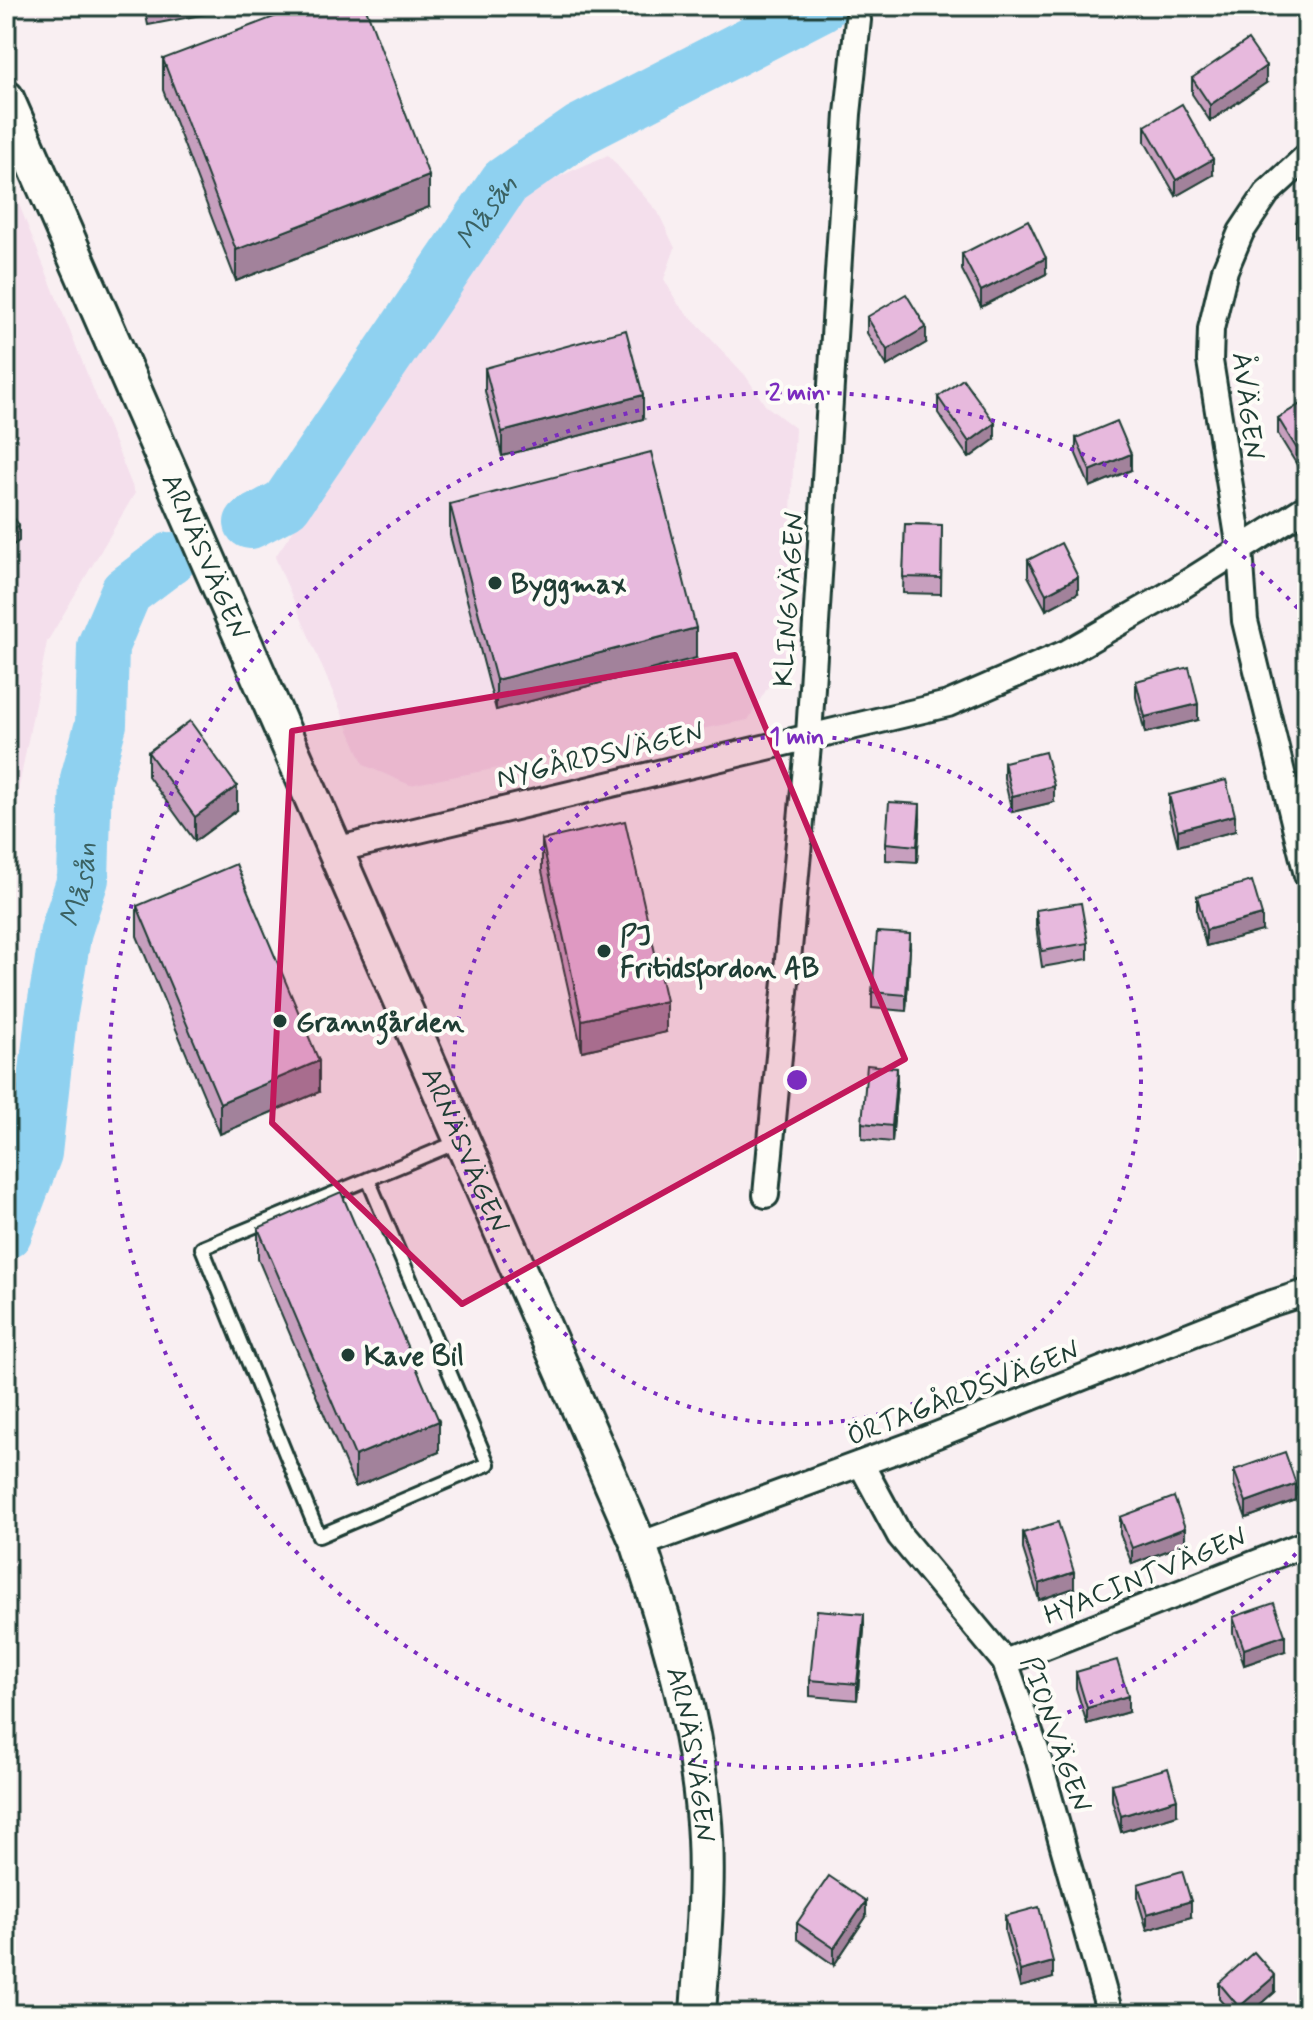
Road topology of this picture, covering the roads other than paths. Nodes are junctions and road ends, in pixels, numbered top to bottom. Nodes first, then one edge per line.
1 (858, 13) edge
2 (6, 98) edge
3 (1307, 156) edge
4 (1307, 507) edge
5 (1240, 549) junction
6 (809, 735) junction
7 (1303, 844) edge
8 (335, 850) junction
9 (1307, 875) edge
10 (460, 1141) junction
11 (368, 1179) junction
12 (766, 1195) dead end
13 (1307, 1292) edge
14 (861, 1464) junction
15 (1307, 1543) edge
16 (639, 1545) junction
17 (1005, 1662) junction
18 (698, 2014) edge
19 (1110, 2014) edge

1 - 6 street, KLINGVÄGEN
2 - 8 street, ARNÄSVÄGEN
3 - 5 street, ÅVÄGEN
4 - 5 street, NYGÅRDSVÄGEN
5 - 6 street, NYGÅRDSVÄGEN
5 - 7 street, ÅVÄGEN
6 - 8 street, NYGÅRDSVÄGEN
6 - 12 street, KLINGVÄGEN
7 - 9 street, ÅVÄGEN
8 - 10 street, ARNÄSVÄGEN
10 - 11 lane
10 - 16 street, ARNÄSVÄGEN
11 - 11 lane
13 - 14 street, ÖRTAGÅRDSVÄGEN
14 - 16 street, ÖRTAGÅRDSVÄGEN
14 - 17 street, PIONVÄGEN
15 - 17 street, HYACINTVÄGEN
16 - 18 street, ARNÄSVÄGEN
17 - 19 street, PIONVÄGEN

